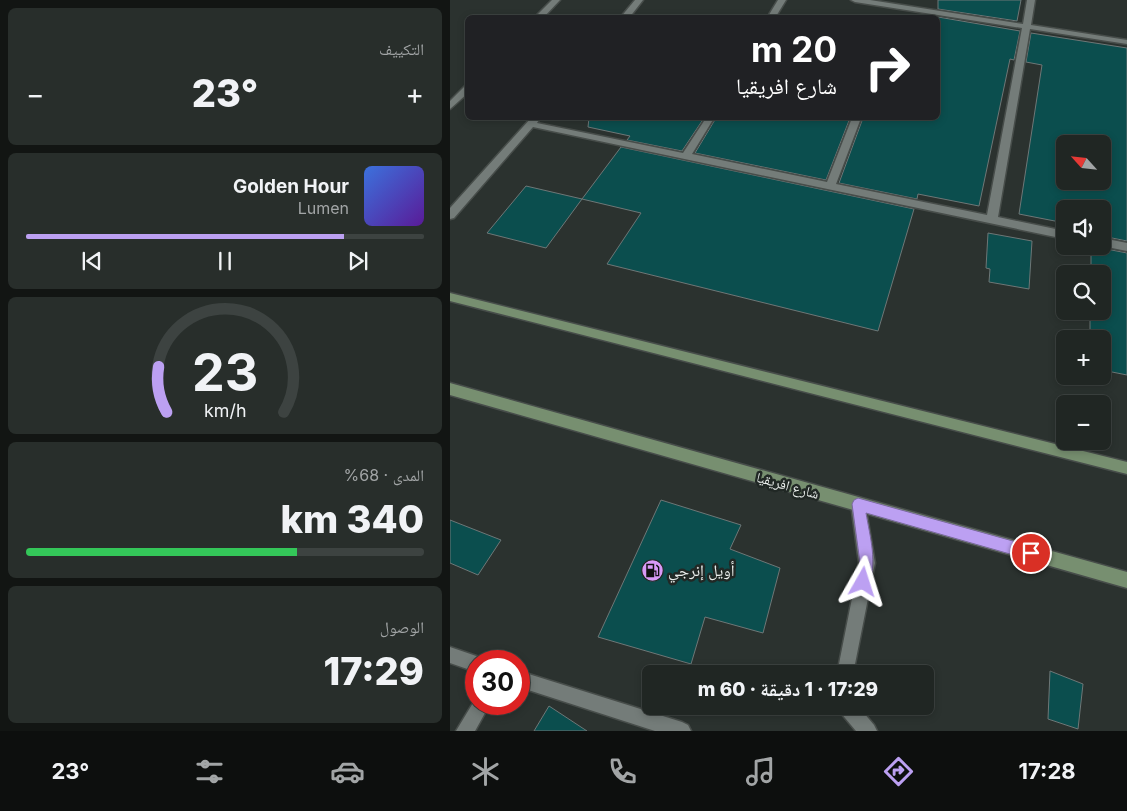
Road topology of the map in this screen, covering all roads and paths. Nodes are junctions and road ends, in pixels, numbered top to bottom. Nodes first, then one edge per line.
1 (556, 0) edge
2 (639, 0) edge
3 (782, 0) edge
4 (855, 0) edge
5 (1031, 0) edge
6 (902, 4) edge
7 (541, 15) edge
8 (626, 15) edge
9 (773, 15) edge
10 (1027, 26) junction
11 (1127, 42) edge
12 (465, 91) edge
13 (450, 106) edge
14 (709, 120) edge
15 (856, 120) edge
16 (533, 121) edge
17 (686, 156) junction
18 (830, 186) junction
19 (450, 215) edge
20 (992, 220) junction
21 (1056, 233) edge
22 (1111, 244) edge
23 (1127, 248) edge
24 (450, 297) edge
25 (450, 389) edge
26 (1127, 468) edge
27 (858, 504) junction
28 (1127, 580) edge
29 (450, 655) edge
30 (465, 660) edge
31 (847, 665) edge
32 (530, 683) edge
33 (475, 715) edge
34 (854, 715) edge
35 (465, 731) edge
36 (682, 731) edge
37 (868, 731) edge

1 - 7 street
2 - 8 street
3 - 9 street
4 - 6 street
5 - 10 street
6 - 10 street
10 - 11 street
10 - 20 street
12 - 13 street
14 - 17 street
15 - 18 street
16 - 17 street
16 - 19 street
17 - 18 street
18 - 20 street
20 - 21 street
22 - 23 street
24 - 26 street
25 - 27 street, شارع افريقيا
27 - 28 street, شارع افريقيا
27 - 31 street
29 - 30 street
32 - 36 street
33 - 35 street
34 - 37 street

